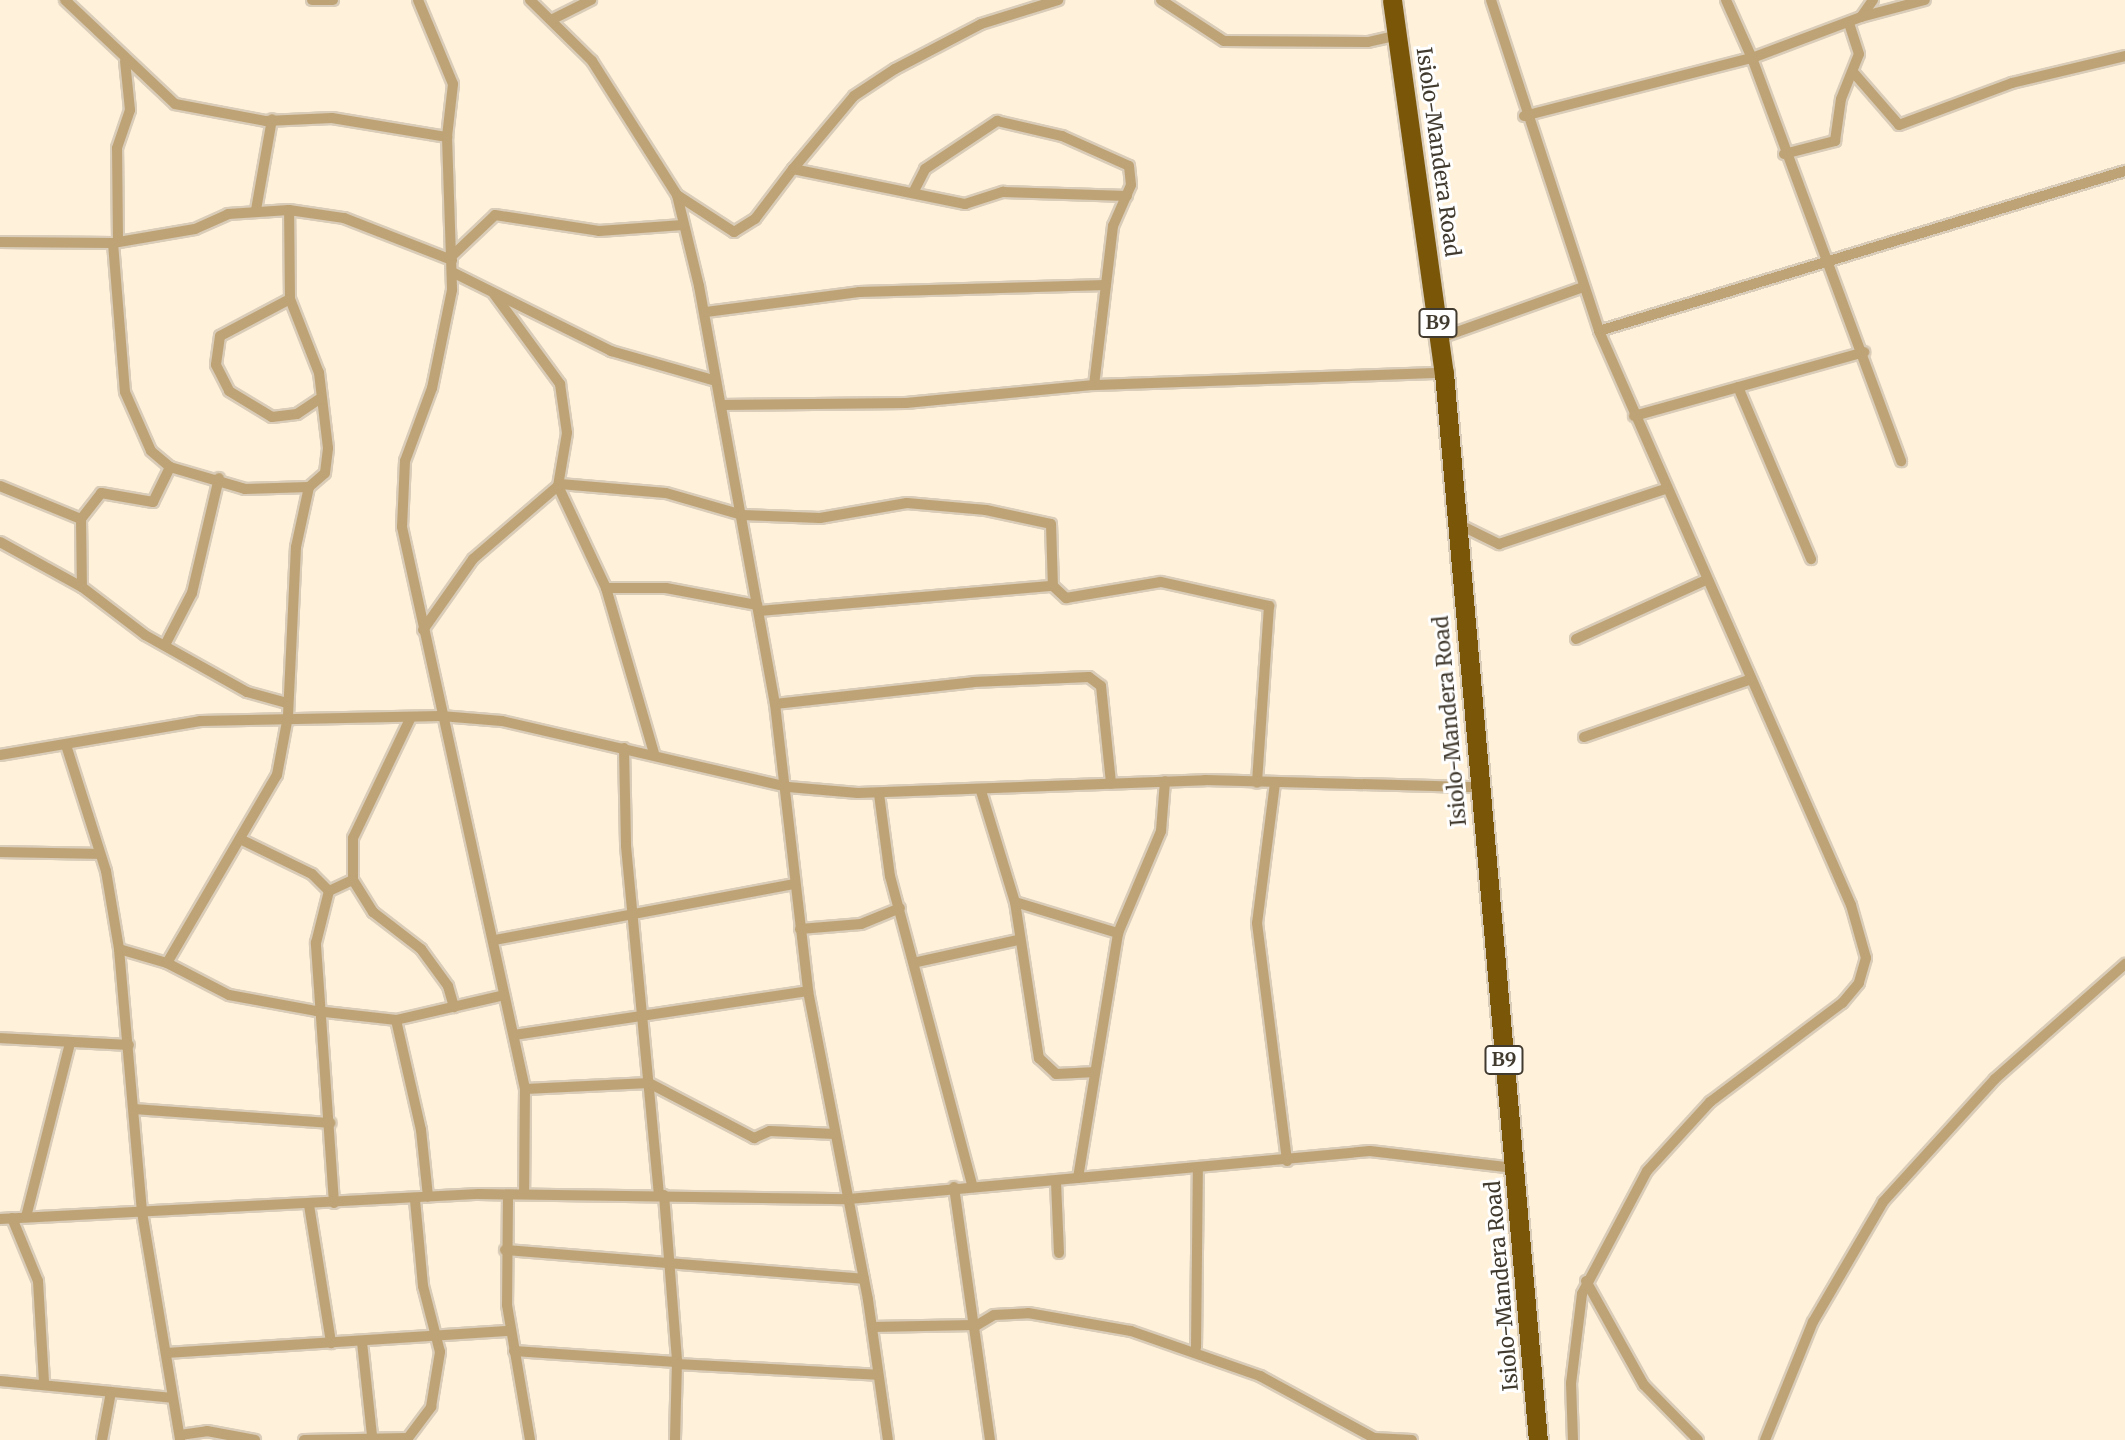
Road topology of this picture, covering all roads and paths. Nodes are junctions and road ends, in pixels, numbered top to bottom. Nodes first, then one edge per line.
1 (65, 0) edge
2 (312, 0) edge
3 (333, 0) edge
4 (418, 0) edge
5 (530, 0) edge
6 (590, 0) edge
7 (1058, 0) edge
8 (1161, 0) edge
9 (1392, 0) edge
10 (1491, 0) edge
11 (1726, 0) edge
12 (1873, 0) edge
13 (1925, 0) edge
14 (1861, 18) junction
15 (551, 20) junction
16 (1849, 23) junction
17 (1398, 35) junction
18 (2125, 56) edge
19 (1752, 58) junction
20 (125, 61) junction
21 (1853, 72) junction
22 (1524, 116) junction
23 (272, 119) junction
24 (447, 137) junction
25 (1784, 154) junction
26 (793, 169) junction
27 (2125, 171) edge
28 (914, 191) junction
29 (677, 195) junction
30 (1127, 196) junction
31 (289, 210) junction
32 (256, 211) junction
33 (683, 225) junction
34 (0, 242) edge
35 (116, 242) junction
36 (1831, 257) junction
37 (452, 258) junction
38 (452, 272) junction
39 (1106, 285) junction
40 (1583, 287) junction
41 (494, 294) junction
42 (290, 299) junction
43 (706, 312) junction
44 (1599, 331) junction
45 (1440, 338) junction
46 (1864, 352) junction
47 (1444, 373) junction
48 (716, 381) junction
49 (1094, 385) junction
50 (1738, 387) junction
51 (321, 398) junction
52 (722, 405) junction
53 (1634, 416) junction
54 (1901, 460) dead end
55 (170, 467) junction
56 (219, 478) junction
57 (559, 485) junction
58 (0, 486) edge
59 (309, 487) junction
60 (1665, 489) junction
61 (742, 515) junction
62 (80, 519) junction
63 (1458, 524) junction
64 (0, 542) edge
65 (1811, 559) dead end
66 (1704, 581) junction
67 (1053, 586) junction
68 (82, 587) junction
69 (606, 588) junction
70 (758, 608) junction
71 (423, 630) junction
72 (1576, 639) dead end
73 (165, 645) junction
74 (1749, 680) junction
75 (287, 703) junction
76 (775, 704) junction
77 (288, 716) junction
78 (441, 716) junction
79 (411, 717) junction
80 (1584, 737) dead end
81 (66, 744) junction
82 (624, 748) junction
83 (654, 753) junction
84 (0, 755) edge
85 (1165, 780) junction
86 (1111, 783) junction
87 (1257, 783) junction
88 (1275, 783) junction
89 (788, 787) junction
90 (1478, 787) junction
91 (981, 791) junction
92 (879, 794) junction
93 (240, 839) junction
94 (0, 852) edge
95 (100, 854) junction
96 (354, 880) junction
97 (794, 884) junction
98 (328, 891) junction
99 (1015, 902) junction
100 (900, 908) junction
101 (632, 911) junction
102 (800, 929) junction
103 (1118, 933) junction
104 (495, 940) junction
105 (1018, 940) junction
106 (120, 949) junction
107 (917, 962) junction
108 (167, 963) junction
109 (2125, 964) edge
110 (808, 991) junction
111 (504, 995) junction
112 (454, 1007) junction
113 (316, 1011) junction
114 (641, 1014) junction
115 (396, 1020) junction
116 (514, 1035) junction
117 (0, 1038) edge
118 (70, 1043) junction
119 (129, 1045) junction
120 (1091, 1072) junction
121 (649, 1083) junction
122 (525, 1089) junction
123 (135, 1108) junction
124 (330, 1123) junction
125 (835, 1134) junction
126 (1287, 1161) junction
127 (1514, 1168) junction
128 (1198, 1170) junction
129 (1078, 1178) junction
130 (1056, 1182) junction
131 (973, 1187) junction
132 (954, 1188) junction
133 (524, 1194) junction
134 (508, 1195) junction
135 (662, 1195) junction
136 (428, 1197) junction
137 (415, 1199) junction
138 (849, 1199) junction
139 (334, 1203) junction
140 (309, 1205) junction
141 (142, 1212) junction
142 (26, 1217) junction
143 (6, 1219) edge
144 (505, 1250) junction
145 (1059, 1253) dead end
146 (671, 1266) junction
147 (863, 1279) junction
148 (1586, 1281) junction
149 (974, 1326) junction
150 (872, 1327) junction
151 (510, 1331) junction
152 (438, 1336) junction
153 (362, 1342) junction
154 (331, 1343) junction
155 (1196, 1348) junction
156 (514, 1351) junction
157 (166, 1353) junction
158 (677, 1363) junction
159 (877, 1375) junction
160 (0, 1381) edge
161 (44, 1382) junction
162 (111, 1392) junction
163 (172, 1398) junction
164 (372, 1435) junction
165 (180, 1438) edge
166 (407, 1439) edge
167 (102, 1440) edge
168 (256, 1440) edge
169 (304, 1440) edge
170 (530, 1440) edge
171 (675, 1440) edge
172 (888, 1440) edge
173 (990, 1440) edge
174 (1412, 1440) edge
175 (1538, 1440) edge
176 (1573, 1440) edge
177 (1698, 1440) edge
178 (1765, 1440) edge

1 - 20 street
2 - 3 street
4 - 24 street
5 - 15 street
6 - 15 street
7 - 26 street
8 - 17 street
9 - 17 highway, Isiolo-Mandera Road / B9
10 - 22 street
11 - 19 street
12 - 14 street
13 - 14 street
14 - 16 street
15 - 29 street
16 - 19 street
16 - 21 street
17 - 45 highway, Isiolo-Mandera Road / B9
18 - 21 street
19 - 22 street
19 - 25 street
20 - 23 street
20 - 35 street
21 - 25 street
22 - 40 street
23 - 24 street
23 - 32 street
24 - 37 street
25 - 36 street
26 - 28 street
26 - 29 street
27 - 36 street
28 - 30 street
28 - 30 street
29 - 33 street
30 - 39 street
31 - 32 street
31 - 37 street
31 - 42 street
32 - 35 street
33 - 37 street
33 - 43 street
34 - 35 street
35 - 55 street
36 - 44 street
36 - 46 street
37 - 38 street
38 - 41 street
38 - 71 street
39 - 43 street
39 - 49 street
40 - 44 street
40 - 45 street
41 - 48 street
41 - 57 street
42 - 51 street
42 - 51 street
43 - 48 street
44 - 53 street
45 - 47 highway, Isiolo-Mandera Road / B9
46 - 50 street
46 - 54 street
47 - 49 street
47 - 63 highway, Isiolo-Mandera Road / B9
48 - 52 street
49 - 52 street
50 - 53 street
50 - 65 street
51 - 59 street
52 - 61 street
53 - 60 street
55 - 56 street
55 - 62 street
56 - 59 street
56 - 73 street
57 - 61 street
57 - 69 street
57 - 71 street
58 - 62 street
59 - 75 street
60 - 63 street
60 - 66 street
61 - 67 street
61 - 70 street
62 - 68 street
63 - 90 highway, Isiolo-Mandera Road / B9
64 - 68 street
66 - 72 street
66 - 74 street
67 - 70 street
67 - 87 street
68 - 73 street
69 - 70 street
69 - 83 street
70 - 76 street
71 - 78 street
73 - 75 street
74 - 80 street
74 - 148 street
75 - 77 street
76 - 86 street
76 - 89 street
77 - 79 street
77 - 81 street
77 - 93 street
78 - 79 street
78 - 82 street
78 - 104 street
79 - 96 street
81 - 84 street
81 - 95 street
82 - 83 street
82 - 101 street
83 - 89 street
85 - 86 street
85 - 87 street
85 - 103 street
86 - 91 street
87 - 88 street
88 - 90 street
88 - 126 street
89 - 92 street
89 - 97 street
90 - 127 highway, Isiolo-Mandera Road / B9
91 - 92 street
91 - 99 street
92 - 100 street
93 - 98 street
93 - 108 street
94 - 95 street
95 - 106 street
96 - 98 street
96 - 112 street
97 - 101 street
97 - 102 street
98 - 113 street
99 - 103 street
99 - 105 street
100 - 102 street
100 - 107 street
101 - 104 street
101 - 114 street
102 - 110 street
103 - 120 street
104 - 111 street
105 - 107 street
105 - 120 street
106 - 108 street
106 - 119 street
107 - 131 street
108 - 113 street
109 - 178 street
110 - 114 street
110 - 125 street
111 - 112 street
111 - 116 street
112 - 115 street
113 - 115 street
113 - 124 street
114 - 116 street
114 - 121 street
115 - 136 street
116 - 122 street
117 - 118 street
118 - 119 street
118 - 142 street
119 - 123 street
120 - 129 street
121 - 122 street
121 - 125 street
121 - 135 street
122 - 133 street
123 - 124 street
123 - 141 street
124 - 139 street
125 - 138 street
126 - 127 street
126 - 128 street
127 - 175 highway, Isiolo-Mandera Road / B9
128 - 129 street
128 - 155 street
129 - 130 street
130 - 131 street
130 - 145 street
131 - 132 street
132 - 138 street
132 - 149 street
133 - 134 street
133 - 135 street
134 - 136 street
134 - 144 street
135 - 138 street
135 - 146 street
136 - 137 street
137 - 139 street
137 - 152 street
138 - 147 street
139 - 140 street
140 - 141 street
140 - 154 street
141 - 142 street
141 - 157 street
142 - 143 street
143 - 161 street
144 - 146 street
144 - 151 street
146 - 147 street
146 - 158 street
147 - 150 street
148 - 176 street
148 - 177 street
149 - 150 street
149 - 155 street
149 - 173 street
150 - 159 street
151 - 152 street
151 - 156 street
152 - 153 street
152 - 166 street
153 - 154 street
153 - 164 street
154 - 157 street
155 - 174 street
156 - 158 street
156 - 170 street
157 - 163 street
158 - 159 street
158 - 171 street
159 - 172 street
160 - 161 street
161 - 162 street
162 - 163 street
162 - 167 street
163 - 165 street
164 - 166 street
164 - 169 street
165 - 168 street

